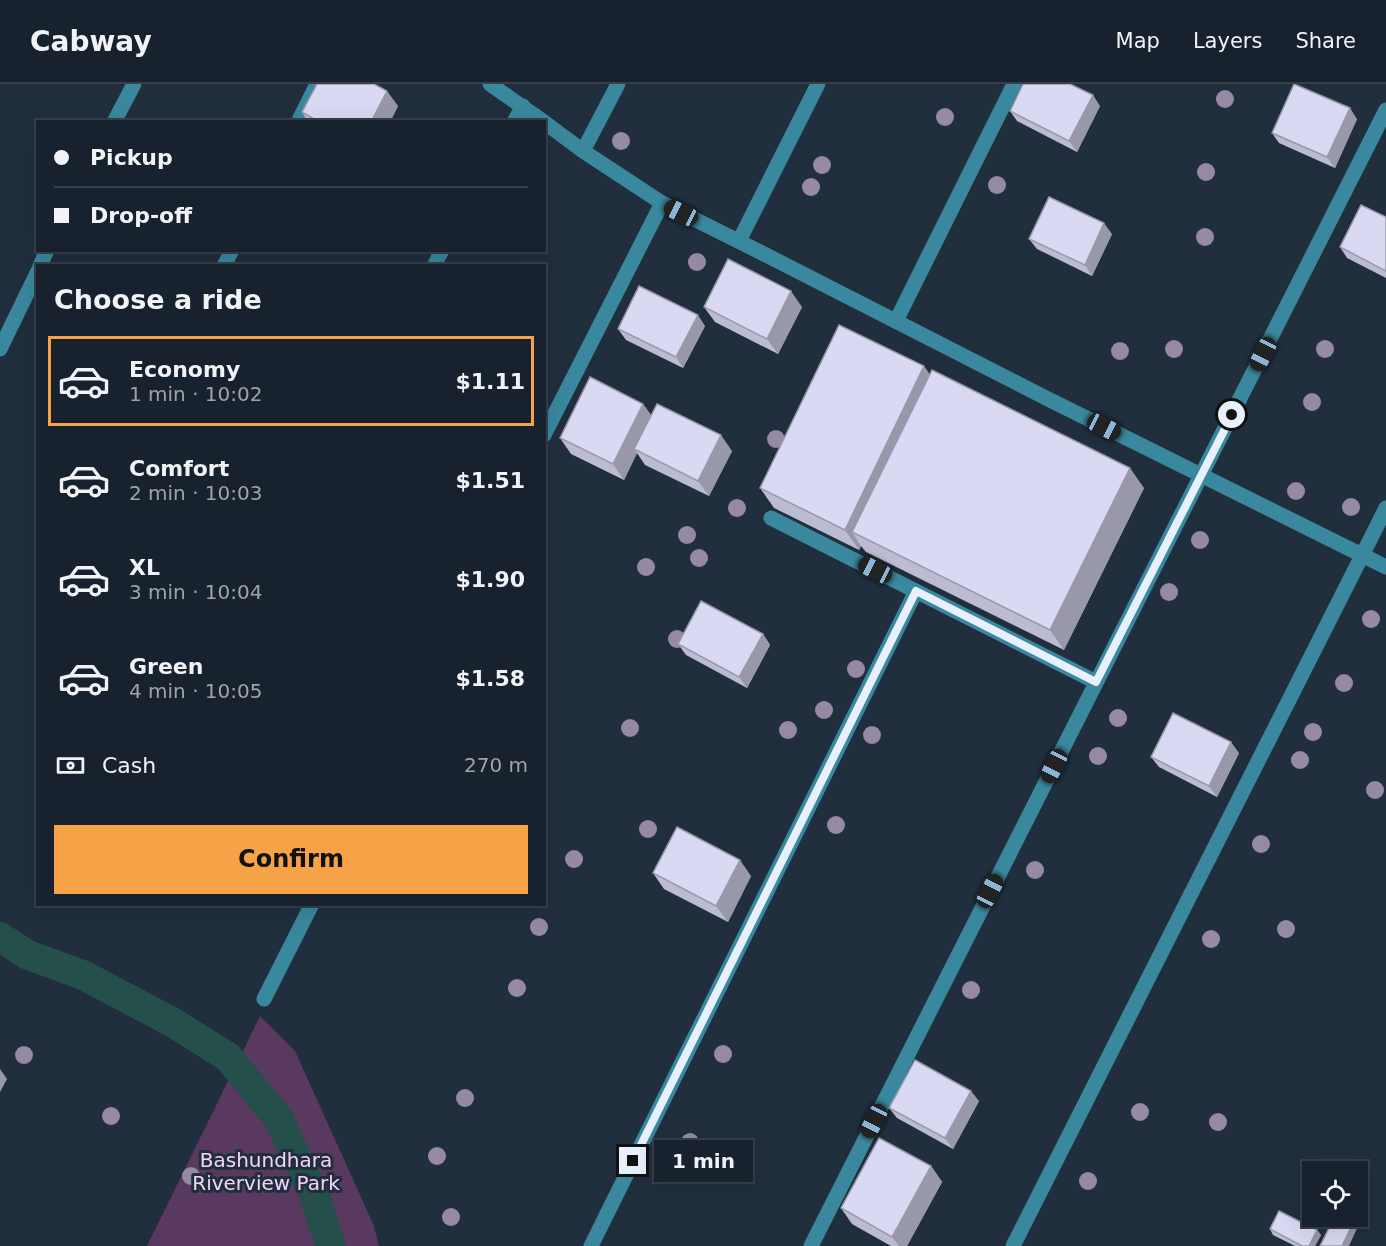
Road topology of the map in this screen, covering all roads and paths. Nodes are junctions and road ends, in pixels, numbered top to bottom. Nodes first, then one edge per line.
1 (134, 84) edge
2 (317, 84) edge
3 (490, 84) edge
4 (618, 84) edge
5 (818, 84) edge
6 (1014, 84) edge
7 (523, 106) junction
8 (1386, 110) edge
9 (115, 120) edge
10 (299, 120) edge
11 (515, 120) edge
12 (541, 120) edge
13 (546, 123) edge
14 (584, 151) junction
15 (662, 203) junction
16 (739, 241) junction
17 (36, 275) edge
18 (896, 321) junction
19 (0, 349) edge
20 (546, 431) edge
21 (1201, 475) junction
22 (1386, 508) edge
23 (771, 518) edge
24 (1362, 555) junction
25 (1386, 567) edge
26 (916, 591) junction
27 (1096, 682) junction
28 (311, 906) edge
29 (264, 999) dead end
30 (591, 1246) edge
31 (811, 1246) edge
32 (1013, 1246) edge

1 - 9 street
2 - 10 street
3 - 7 street
4 - 14 street
5 - 16 street
6 - 18 street
7 - 11 street
7 - 12 street
8 - 21 street
13 - 14 street
14 - 15 street
15 - 16 street
15 - 20 street
16 - 18 street
17 - 19 street
18 - 21 street
21 - 24 street
21 - 27 street
22 - 24 street
23 - 26 street
24 - 25 street
24 - 32 street
26 - 27 street
26 - 30 street
27 - 31 street
28 - 29 street

